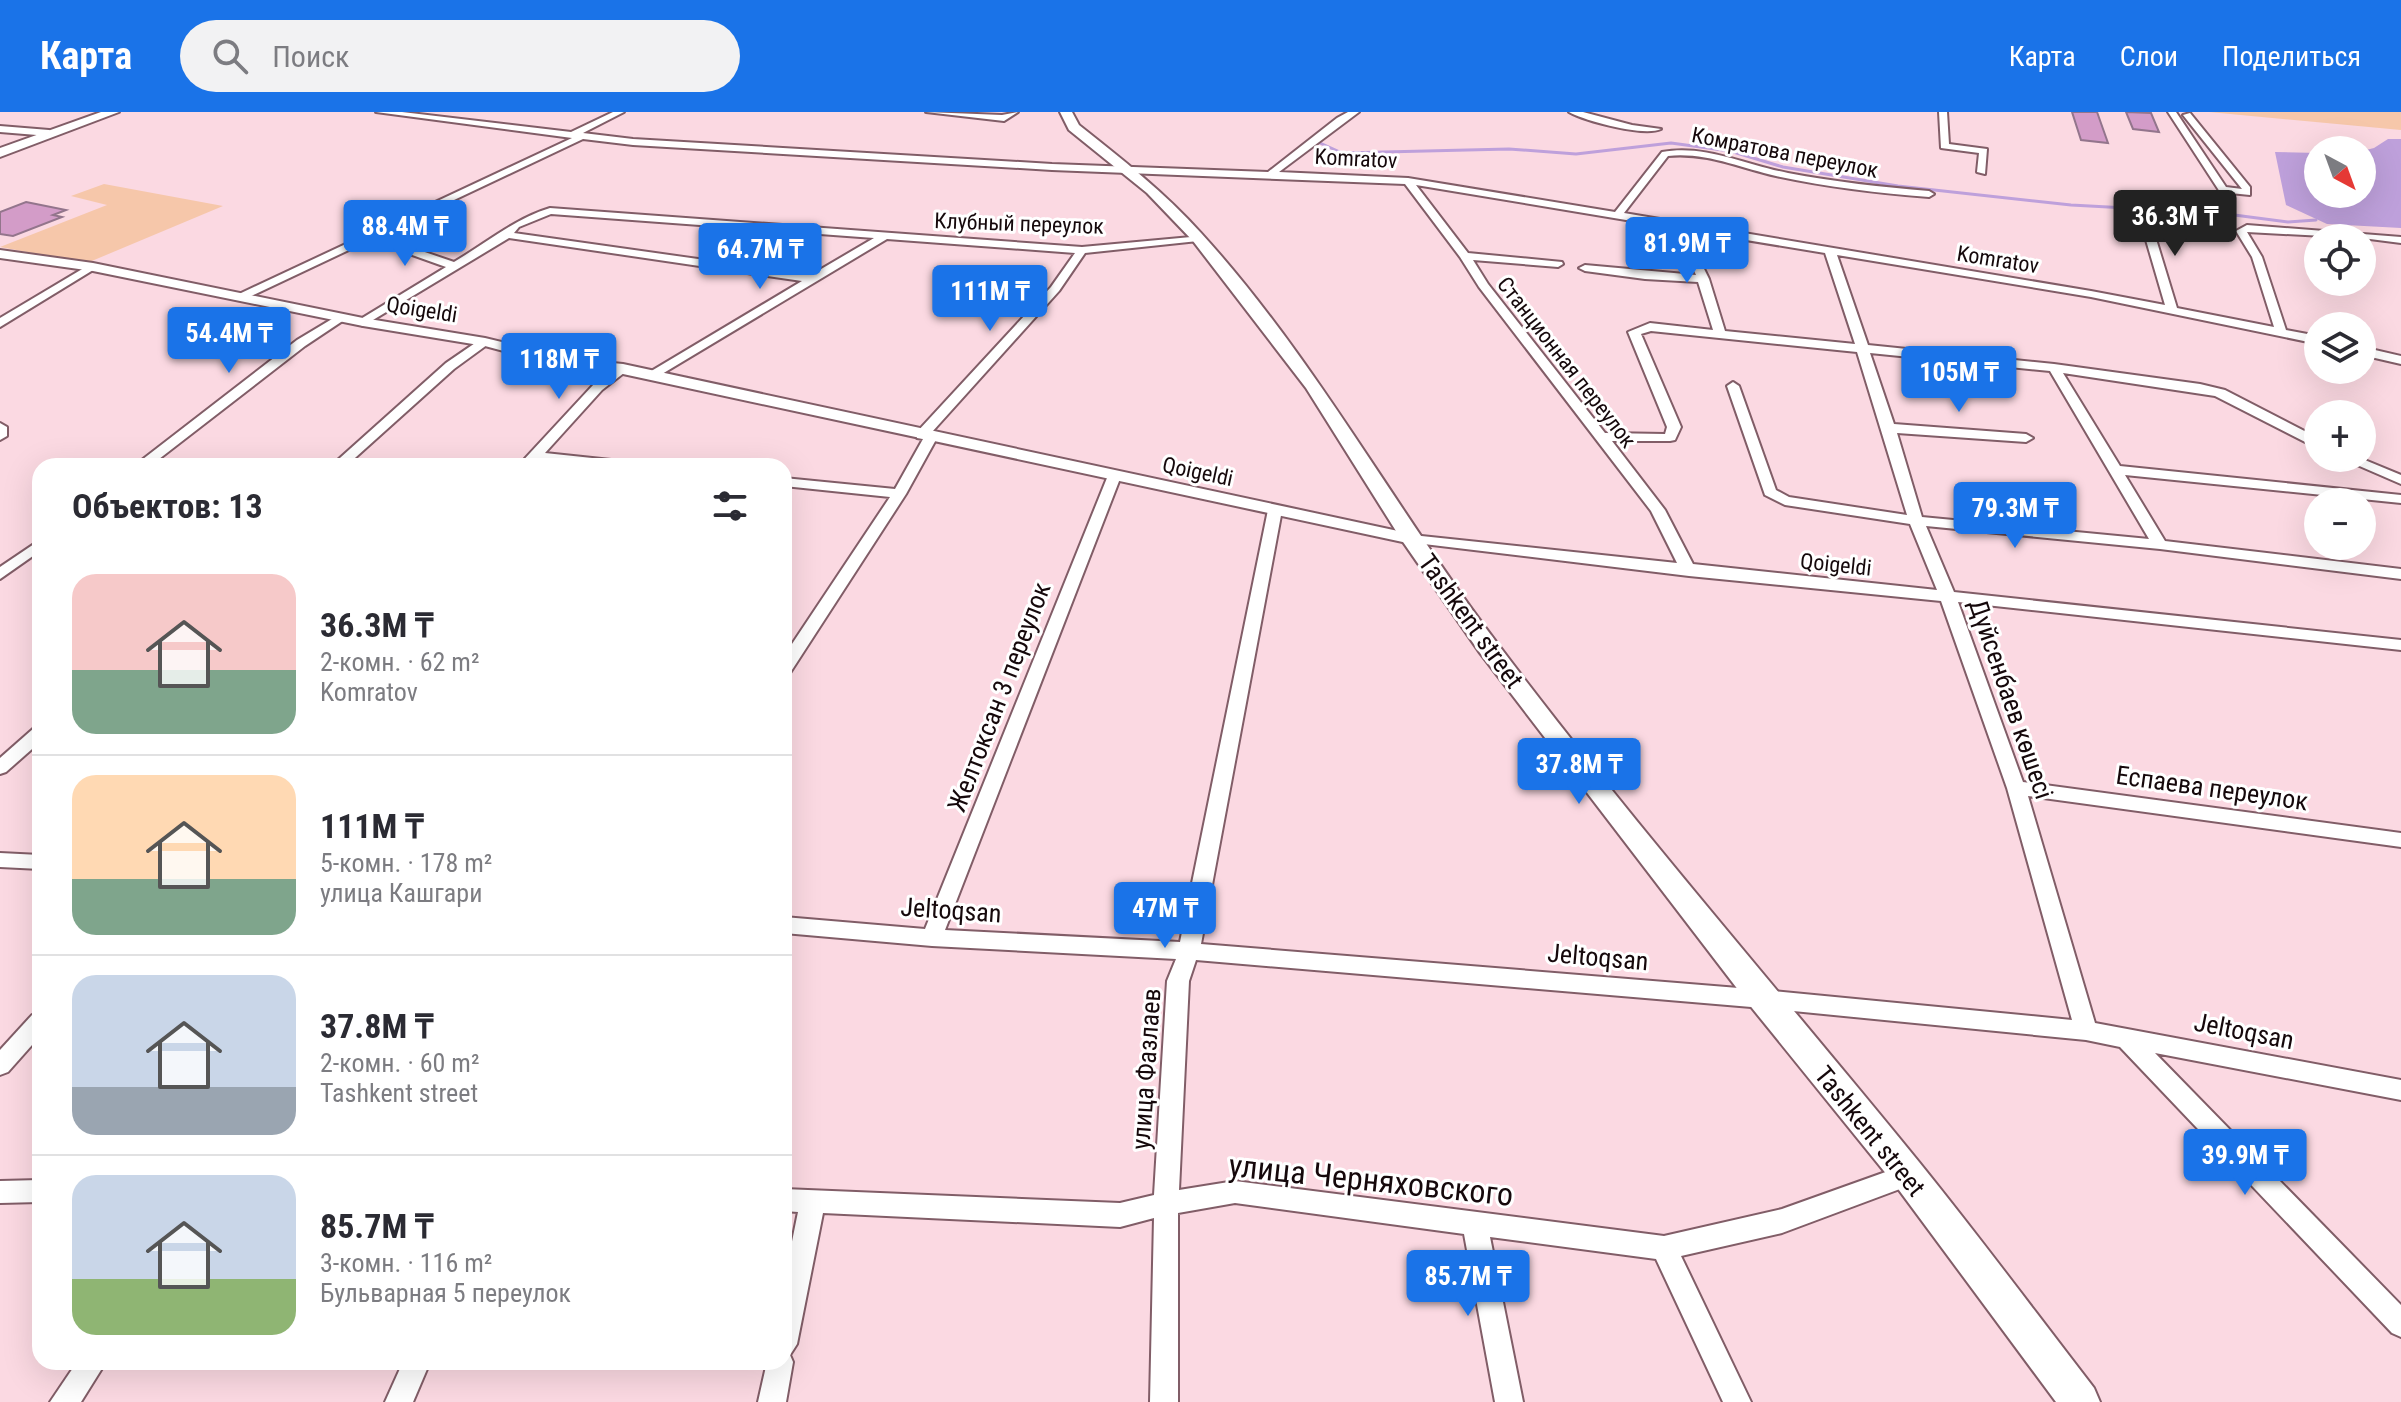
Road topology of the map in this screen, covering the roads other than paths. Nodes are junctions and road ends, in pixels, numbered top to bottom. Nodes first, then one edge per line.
1 (113, 112) edge
2 (380, 112) edge
3 (620, 112) edge
4 (930, 112) edge
5 (1014, 112) edge
6 (1066, 112) edge
7 (1355, 112) edge
8 (1573, 112) edge
9 (1943, 112) edge
10 (2172, 112) edge
11 (2187, 115) dead end
12 (0, 129) edge
13 (1656, 129) dead end
14 (49, 133) junction
15 (577, 136) junction
16 (0, 153) edge
17 (1127, 168) junction
18 (1982, 172) dead end
19 (1271, 174) junction
20 (1408, 181) junction
21 (1929, 194) dead end
22 (2144, 216) dead end
23 (1616, 217) junction
24 (1679, 227) junction
25 (507, 235) junction
26 (886, 235) junction
27 (367, 236) junction
28 (1198, 238) junction
29 (2401, 240) edge
30 (1082, 250) junction
31 (1830, 251) junction
32 (0, 254) edge
33 (1465, 256) junction
34 (1558, 264) dead end
35 (454, 266) junction
36 (93, 267) junction
37 (1585, 268) dead end
38 (814, 279) junction
39 (1703, 279) junction
40 (243, 296) junction
41 (2172, 310) junction
42 (341, 318) junction
43 (363, 322) junction
44 (0, 323) edge
45 (2281, 332) junction
46 (1720, 334) junction
47 (2304, 337) edge
48 (485, 342) junction
49 (1864, 348) junction
50 (2376, 354) edge
51 (2401, 360) edge
52 (2054, 368) junction
53 (623, 369) junction
54 (652, 376) junction
55 (1733, 386) dead end
56 (0, 427) edge
57 (1889, 428) junction
58 (0, 436) edge
59 (926, 436) junction
60 (2304, 436) edge
61 (1600, 437) junction
62 (2026, 438) dead end
63 (151, 458) edge
64 (347, 458) edge
65 (533, 458) edge
66 (2114, 470) junction
67 (2376, 470) edge
68 (1114, 476) junction
69 (2401, 480) edge
70 (792, 483) edge
71 (899, 494) junction
72 (2401, 499) edge
73 (1275, 510) junction
74 (1916, 521) junction
75 (1412, 539) junction
76 (2160, 545) junction
77 (32, 550) edge
78 (1689, 571) junction
79 (0, 574) edge
80 (2401, 574) edge
81 (1948, 597) junction
82 (2401, 645) edge
83 (792, 657) edge
84 (32, 739) edge
85 (0, 768) edge
86 (2016, 788) junction
87 (2401, 840) edge
88 (0, 860) edge
89 (32, 862) edge
90 (792, 926) edge
91 (932, 938) junction
92 (1189, 951) junction
93 (1763, 999) junction
94 (32, 1030) edge
95 (2086, 1031) junction
96 (2124, 1036) junction
97 (0, 1065) edge
98 (2401, 1090) edge
99 (1908, 1175) junction
100 (32, 1191) edge
101 (0, 1192) edge
102 (792, 1200) edge
103 (813, 1200) junction
104 (1166, 1203) junction
105 (1475, 1225) junction
106 (1664, 1248) junction
107 (792, 1304) edge
108 (2401, 1324) edge
109 (87, 1370) edge
110 (413, 1370) edge
111 (778, 1370) edge
112 (64, 1402) edge
113 (399, 1402) edge
114 (772, 1402) edge
115 (1164, 1402) edge
116 (1509, 1402) edge
117 (1737, 1402) edge
118 (2080, 1402) edge

1 - 14 main road
2 - 15 street, Komratov
3 - 15 street
4 - 5 street
6 - 17 main road, Tashkent street
7 - 19 street
8 - 13 street
9 - 18 street
10 - 11 street
12 - 14 street
14 - 16 main road
15 - 17 street, Komratov
15 - 27 street
17 - 19 street, Komratov
17 - 28 main road, Tashkent street
19 - 20 street, Komratov
20 - 23 street, Komratov
20 - 33 street, Станционная переулок
21 - 23 street, Комратова переулок
22 - 41 street
23 - 24 street, Komratov
24 - 31 street, Komratov
24 - 39 street
25 - 26 street, Клубный переулок
25 - 35 street, Клубный переулок
25 - 38 street
26 - 30 street, Клубный переулок
26 - 38 street
27 - 35 street
27 - 40 street
28 - 30 street, Клубный переулок
28 - 75 main road, Tashkent street
29 - 45 street
30 - 59 street
31 - 41 street, Komratov
31 - 49 street, Дүйсенбаев көшесі
32 - 36 street, Qoigeldi
33 - 34 street
33 - 61 street, Станционная переулок
35 - 43 street, Клубный переулок
36 - 40 street, Qoigeldi
36 - 44 street
37 - 39 street
38 - 54 street
39 - 46 street
40 - 42 street, Qoigeldi
41 - 45 street, Komratov
42 - 43 street, Qoigeldi
42 - 63 street
43 - 48 street, Qoigeldi
45 - 47 street, Komratov
46 - 49 street
46 - 61 street
48 - 53 street, Qoigeldi
48 - 64 street
49 - 52 street
49 - 57 street, Дүйсенбаев көшесі
50 - 51 street
52 - 60 street
52 - 66 street
53 - 54 street, Qoigeldi
53 - 65 street
54 - 59 street, Qoigeldi
55 - 74 street
56 - 58 street
57 - 62 street
57 - 74 street, Дүйсенбаев көшесі
59 - 68 street, Qoigeldi
59 - 71 street
61 - 78 street, Станционная переулок
66 - 72 street
66 - 76 street
67 - 69 street
68 - 73 street, Qoigeldi
68 - 91 street, Желтоксан 3 переулок
70 - 71 street
71 - 83 street
73 - 75 street, Qoigeldi
73 - 92 street, улица Фазлаев
74 - 76 street
74 - 81 street, Дүйсенбаев көшесі
75 - 78 street, Qoigeldi
75 - 93 main road, Tashkent street
76 - 80 street
77 - 79 street
78 - 81 street, Qoigeldi
81 - 82 street, Qoigeldi
81 - 86 street, Дүйсенбаев көшесі
84 - 85 street
86 - 87 street, Еспаева переулок
86 - 95 street, Дүйсенбаев көшесі
88 - 89 street
90 - 91 street, Jeltoqsan
91 - 92 street, Jeltoqsan
92 - 93 street, Jeltoqsan
92 - 104 street, улица Фазлаев
93 - 95 street, Jeltoqsan
93 - 99 main road, Tashkent street
94 - 97 street
95 - 96 street, Jeltoqsan
96 - 98 street, Jeltoqsan
96 - 108 street
99 - 106 street, улица Черняховского
99 - 118 main road, Tashkent street
100 - 101 street
102 - 103 street, улица Черняховского
103 - 104 street, улица Черняховского
103 - 107 street
104 - 105 street, улица Черняховского
104 - 115 street, улица Фазлаев
105 - 106 street, улица Черняховского
105 - 116 street
106 - 117 street
109 - 112 street
110 - 113 street
111 - 114 street

